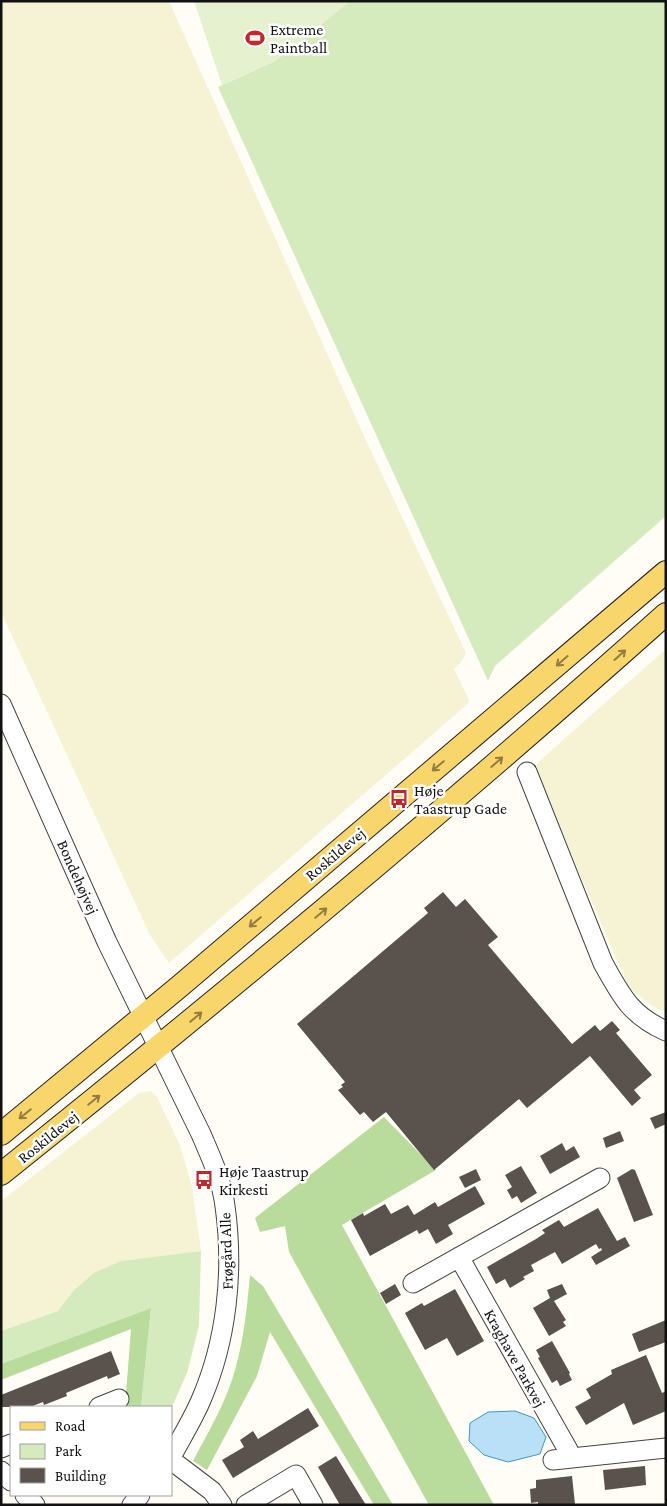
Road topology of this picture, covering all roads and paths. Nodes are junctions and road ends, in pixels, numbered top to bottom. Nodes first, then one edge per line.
1 (666, 572) edge
2 (666, 614) edge
3 (1, 704) edge
4 (527, 772) dead end
5 (143, 1016) junction
6 (666, 1031) edge
7 (158, 1048) junction
8 (1, 1134) edge
9 (1, 1174) edge
10 (600, 1178) dead end
11 (459, 1257) junction
12 (413, 1283) dead end
13 (119, 1399) dead end
14 (102, 1406) edge
15 (666, 1448) edge
16 (172, 1456) edge
17 (172, 1459) edge
18 (1, 1471) edge
19 (10, 1480) edge
20 (222, 1505) edge
21 (246, 1505) edge
22 (313, 1505) edge

1 -> 5 main road, Roskildevej
7 -> 2 main road, Roskildevej
3 - 5 street, Bondehøjvej
4 - 6 street
5 - 7 street, Bondehøjvej
5 -> 8 main road, Roskildevej
9 -> 7 main road, Roskildevej
7 - 16 street, Frøgård Alle
10 - 11 street
11 - 12 street
11 - 15 street, Kraghave Parkvej
13 - 14 street
17 - 20 street
18 - 19 street
21 - 22 street

